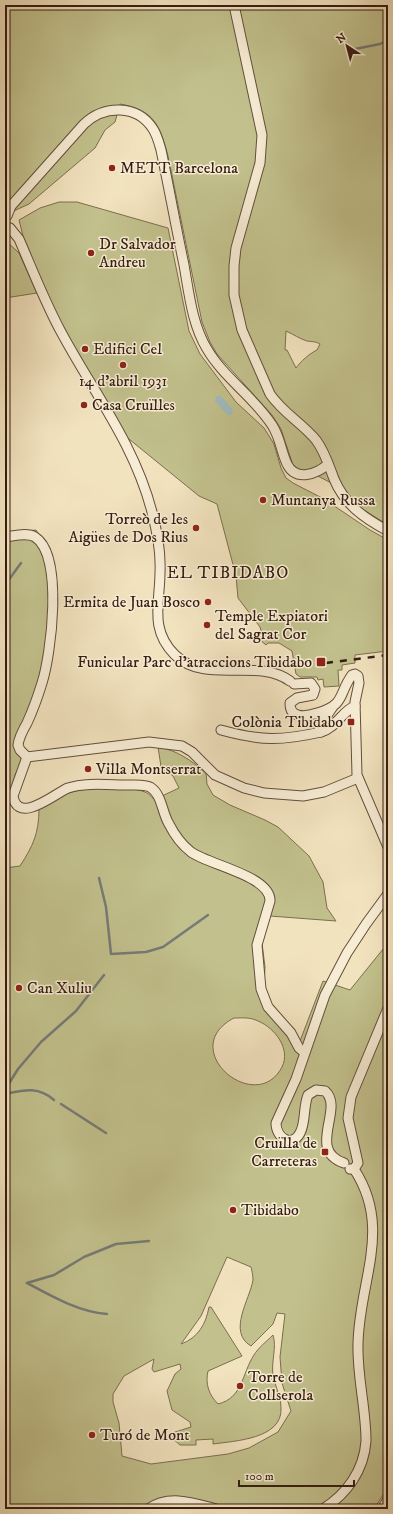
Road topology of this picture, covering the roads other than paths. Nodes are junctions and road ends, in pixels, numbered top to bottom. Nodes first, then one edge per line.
1 (234, 5) edge
2 (6, 216) edge
3 (8, 229) edge
4 (328, 464) junction
5 (388, 531) edge
6 (5, 537) edge
7 (355, 706) junction
8 (332, 708) junction
9 (221, 730) dead end
10 (321, 732) junction
11 (27, 757) junction
12 (358, 778) junction
13 (388, 847) edge
14 (388, 894) edge
15 (388, 1008) edge
16 (304, 1052) junction
17 (356, 1157) junction
18 (344, 1163) junction
19 (354, 1169) junction
20 (388, 1499) edge
21 (148, 1509) edge
22 (216, 1509) edge
23 (323, 1509) edge
24 (382, 1509) edge

1 - 4 street
2 - 3 street
2 - 4 street
3 - 8 street
4 - 5 street
6 - 11 street
7 - 8 street
7 - 10 street
7 - 12 street
8 - 10 street
9 - 10 street
11 - 12 street
11 - 16 street
12 - 13 street
14 - 16 street
15 - 17 street
16 - 18 street
17 - 18 street
17 - 19 street
18 - 19 street
19 - 23 street
20 - 24 street
21 - 22 street

